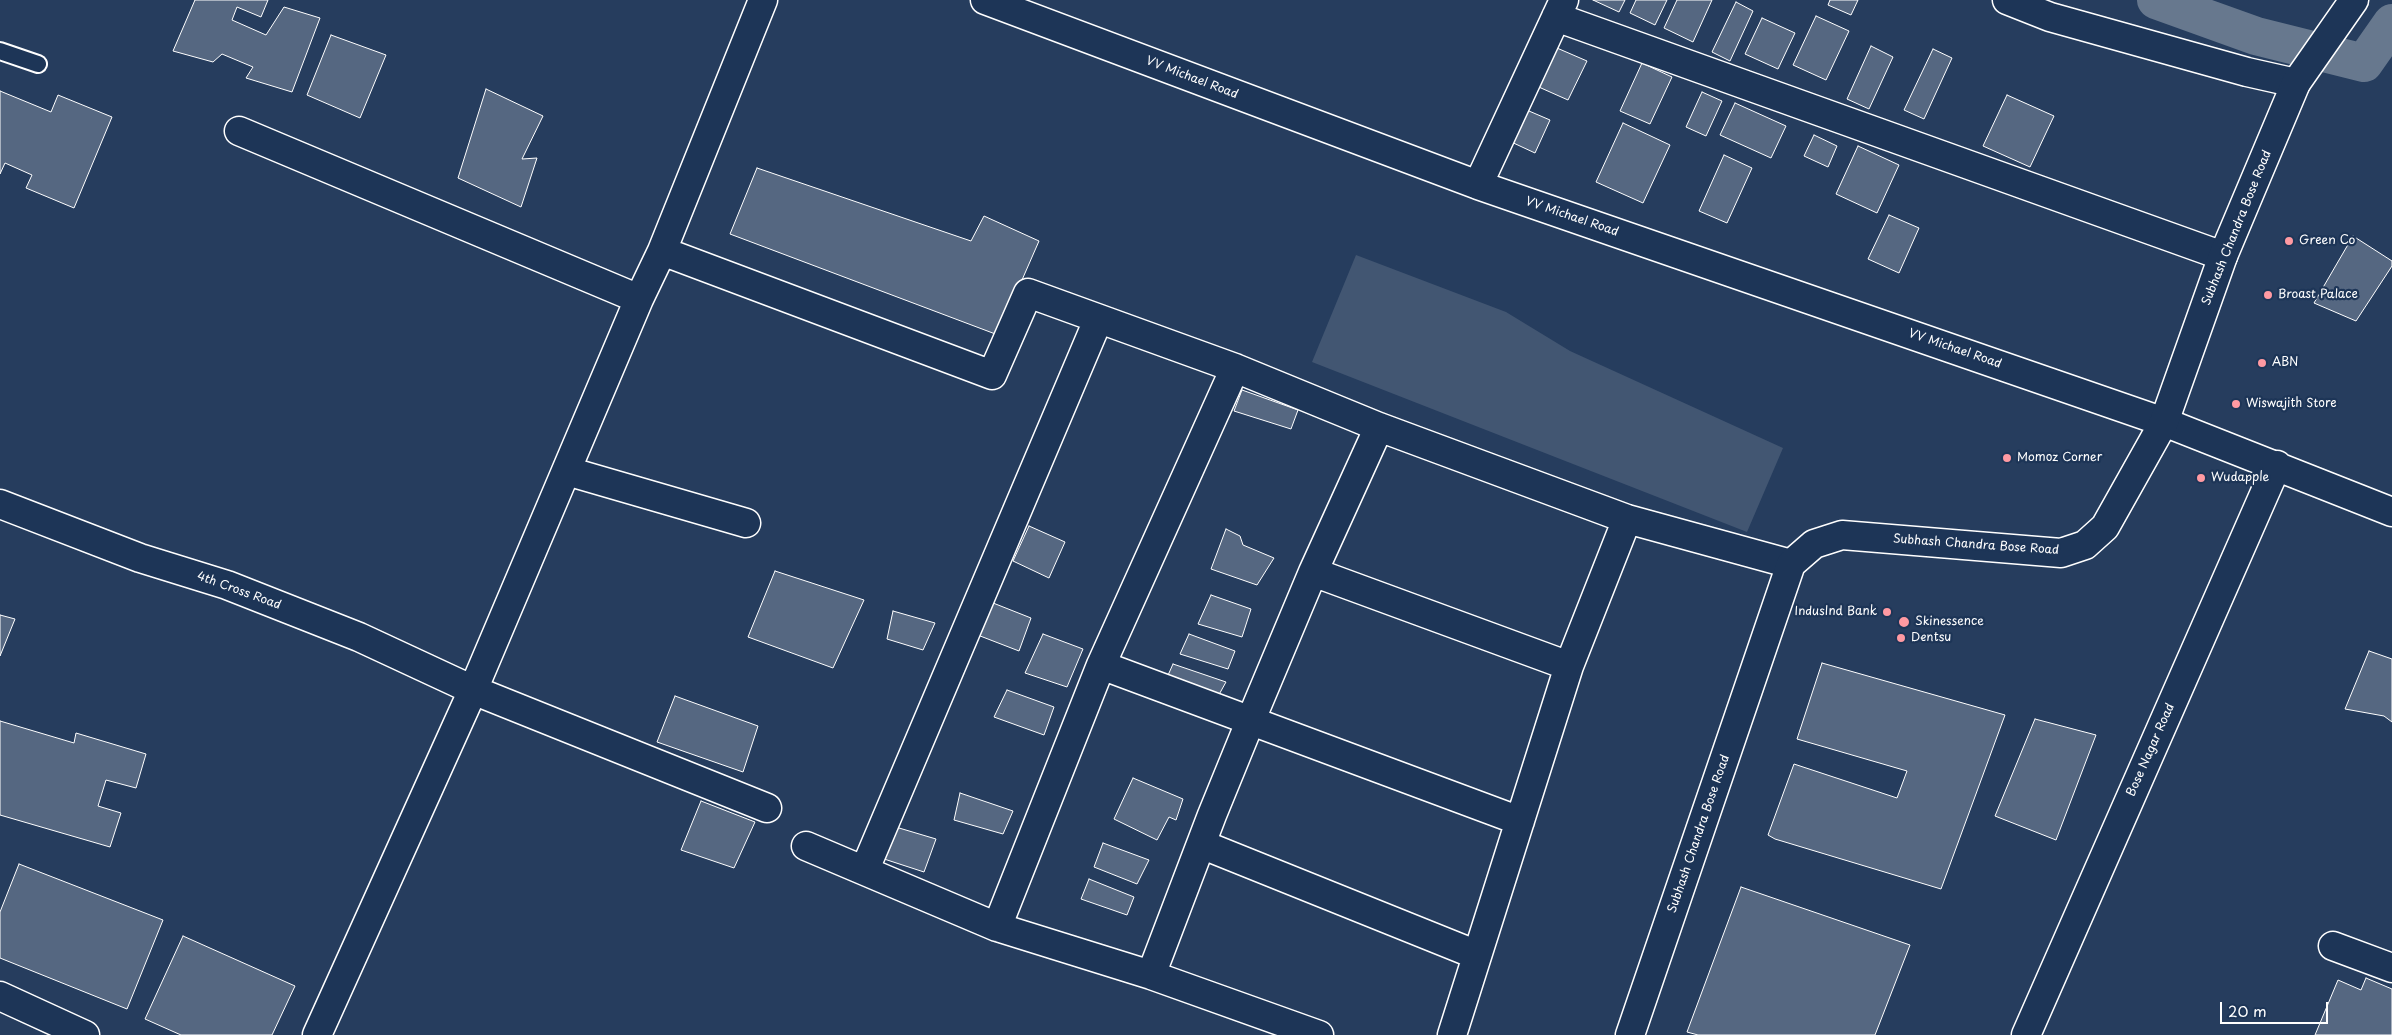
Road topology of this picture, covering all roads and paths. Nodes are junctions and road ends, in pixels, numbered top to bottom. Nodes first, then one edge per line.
1 (763, 0) edge
2 (985, 0) edge
3 (2006, 0) edge
4 (2354, 0) edge
5 (1560, 8) edge
6 (0, 51) edge
7 (38, 64) dead end
8 (2296, 83) junction
9 (239, 131) dead end
10 (1478, 185) junction
11 (662, 251) junction
12 (2223, 256) junction
13 (639, 299) junction
14 (1098, 320) junction
15 (1235, 368) junction
16 (2164, 422) junction
17 (1379, 427) junction
18 (2277, 465) junction
19 (567, 471) junction
20 (0, 504) edge
21 (2392, 512) edge
22 (1627, 519) junction
23 (746, 523) dead end
24 (1791, 564) junction
25 (1313, 572) junction
26 (1101, 665) junction
27 (1569, 666) junction
28 (473, 690) junction
29 (1250, 722) junction
30 (767, 808) dead end
31 (1520, 821) junction
32 (1200, 844) junction
33 (806, 846) dead end
34 (865, 869) junction
35 (997, 926) junction
36 (2332, 946) dead end
37 (1477, 955) junction
38 (2392, 968) edge
39 (1151, 975) junction
40 (0, 996) edge
41 (85, 1035) edge
42 (317, 1035) edge
43 (1319, 1035) edge
44 (1452, 1035) edge
45 (1630, 1035) edge
46 (2026, 1035) edge

1 - 11 street
2 - 10 street, VV Michael Road
3 - 8 street
4 - 8 street, Subhash Chandra Bose Road
5 - 10 street
5 - 12 street
6 - 7 lane
8 - 12 street, Subhash Chandra Bose Road
9 - 13 street
10 - 16 street, VV Michael Road
11 - 13 street
11 - 14 street
12 - 16 street, Subhash Chandra Bose Road
13 - 19 street
14 - 15 street
14 - 34 street
15 - 17 street
15 - 26 street
16 - 18 street, VV Michael Road
16 - 24 street, Subhash Chandra Bose Road
17 - 22 street
17 - 25 street
18 - 21 street, VV Michael Road
18 - 46 street, Bose Nagar Road
19 - 23 street
19 - 28 street
20 - 28 street, 4th Cross Road
22 - 24 street
22 - 27 street
24 - 45 street, Subhash Chandra Bose Road
25 - 27 street
25 - 29 street
26 - 29 street
26 - 35 street
27 - 31 street
28 - 30 street, 4th Cross Road
28 - 42 street
29 - 31 street
29 - 32 street
31 - 37 street
32 - 37 street
32 - 39 street
33 - 34 street
34 - 35 street
35 - 39 street
36 - 38 street
37 - 44 street
39 - 43 street
40 - 41 street

